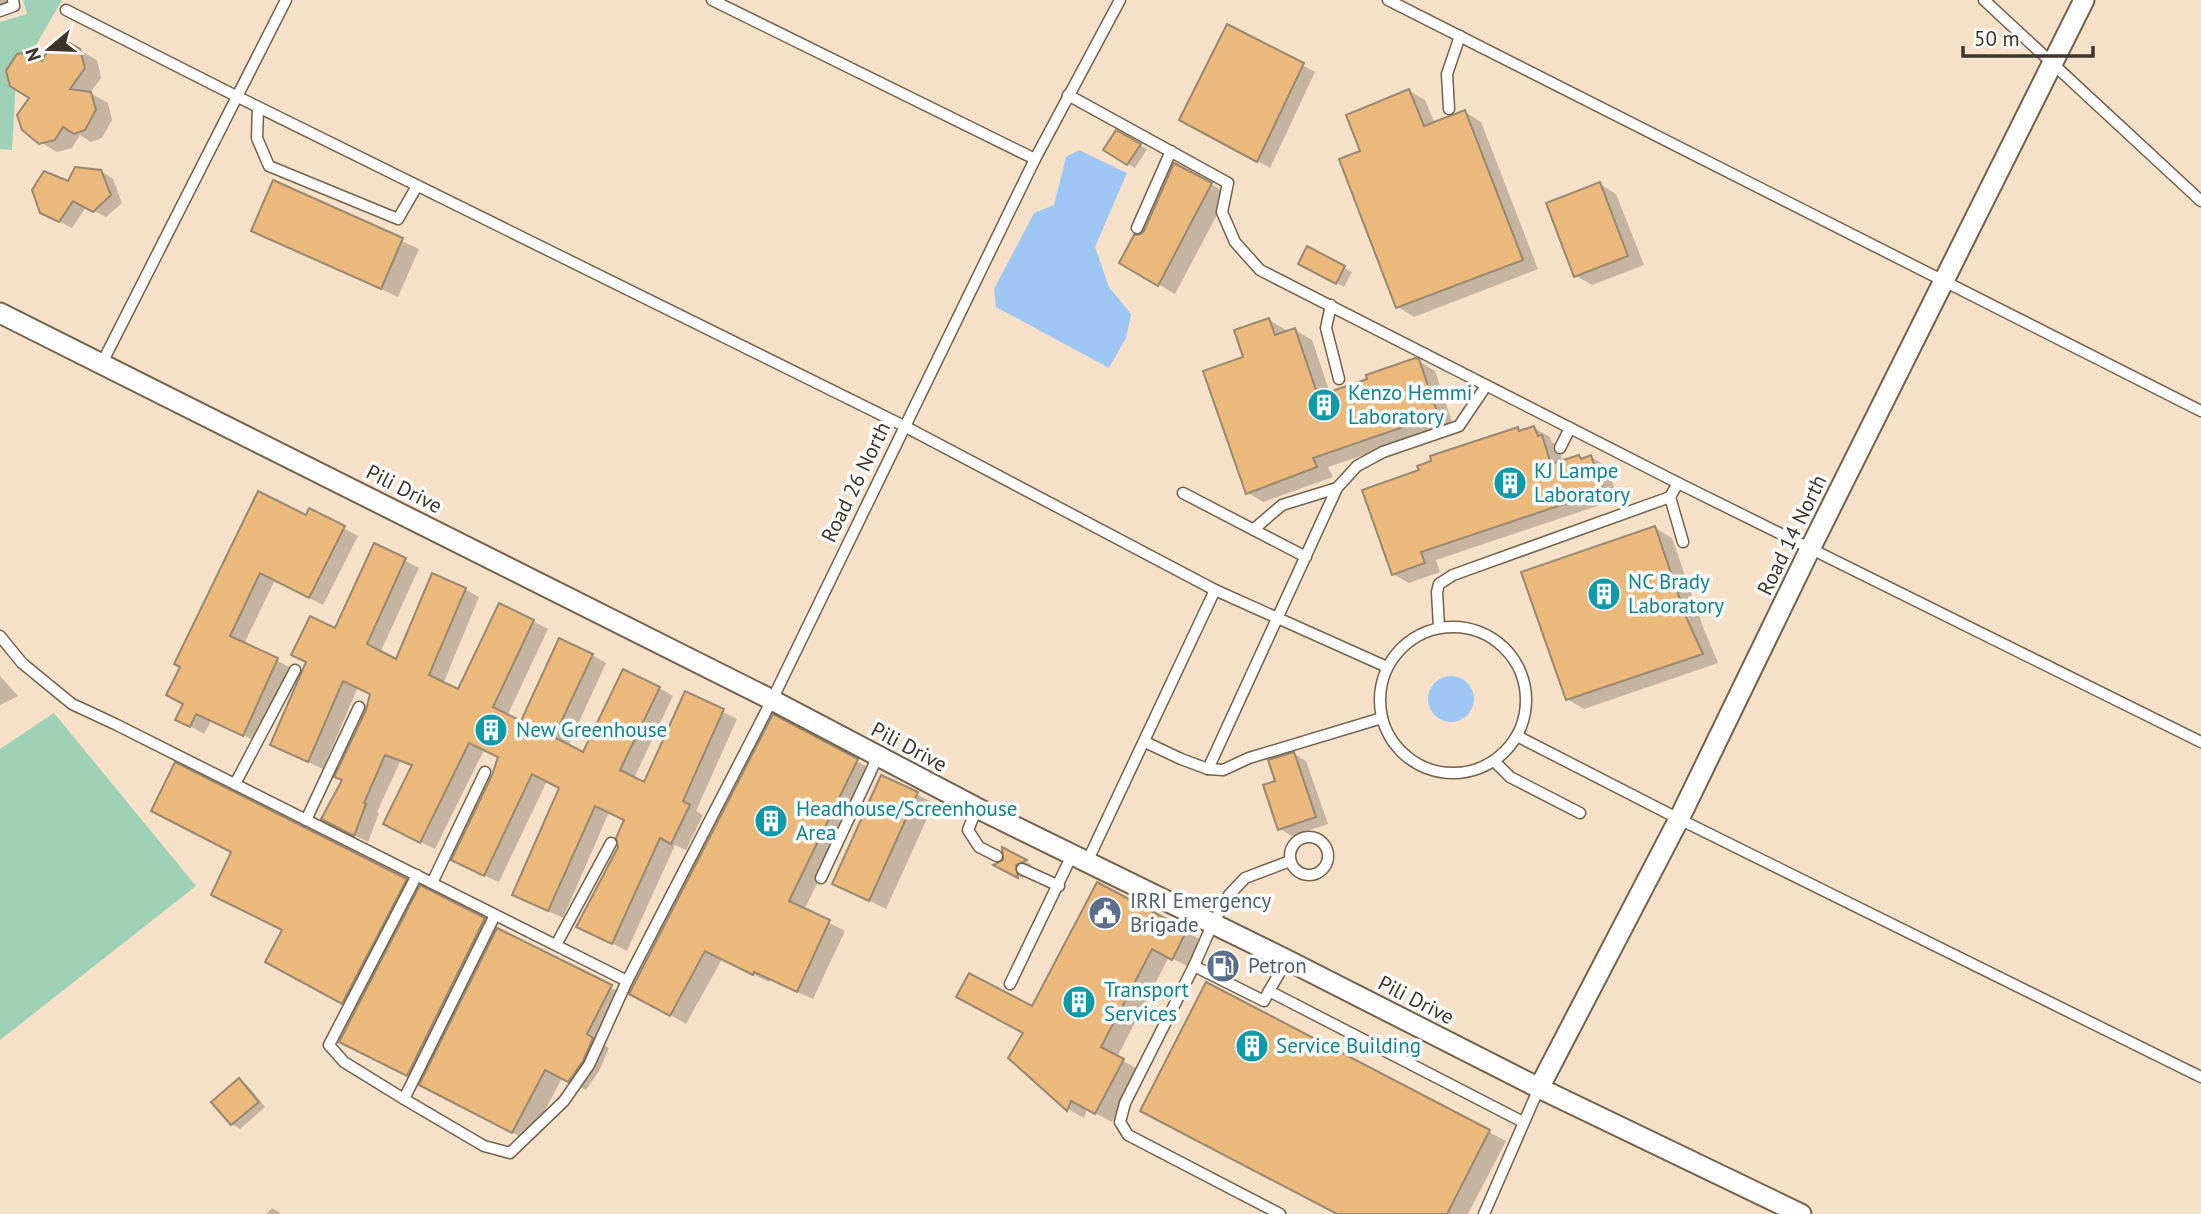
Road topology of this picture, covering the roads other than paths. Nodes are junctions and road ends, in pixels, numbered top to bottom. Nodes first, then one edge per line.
1 (13, 0) edge
2 (286, 0) edge
3 (712, 0) edge
4 (1120, 0) edge
5 (1388, 0) edge
6 (1984, 0) edge
7 (2084, 0) edge
8 (66, 10) dead end
9 (0, 11) edge
10 (1460, 36) junction
11 (2053, 64) junction
12 (1068, 95) junction
13 (238, 97) junction
14 (258, 107) junction
15 (1449, 109) dead end
16 (1171, 151) junction
17 (1035, 159) junction
18 (417, 186) junction
19 (2201, 201) edge
20 (1137, 228) dead end
21 (1944, 282) junction
22 (1331, 305) junction
23 (0, 313) edge
24 (102, 363) junction
25 (1339, 379) dead end
26 (1486, 386) junction
27 (2201, 411) edge
28 (904, 426) junction
29 (1570, 428) junction
30 (1560, 448) dead end
31 (1678, 484) junction
32 (1338, 488) junction
33 (1183, 493) dead end
34 (1670, 497) junction
35 (1254, 529) junction
36 (1683, 542) dead end
37 (1810, 549) junction
38 (1306, 557) junction
39 (1215, 590) junction
40 (1276, 617) junction
41 (1439, 627) junction
42 (0, 636) edge
43 (1387, 667) junction
44 (295, 670) dead end
45 (772, 700) junction
46 (359, 707) dead end
47 (1382, 718) junction
48 (1517, 736) junction
49 (1144, 742) junction
50 (2201, 742) edge
51 (878, 756) junction
52 (1494, 761) junction
53 (1208, 769) junction
54 (485, 772) dead end
55 (235, 784) junction
56 (977, 808) junction
57 (1580, 814) dead end
58 (1679, 819) junction
59 (306, 820) junction
60 (611, 843) dead end
61 (997, 856) dead end
62 (1080, 859) junction
63 (1290, 861) junction
64 (1022, 869) dead end
65 (417, 875) junction
66 (821, 878) dead end
67 (432, 883) junction
68 (1059, 886) junction
69 (495, 915) junction
70 (1212, 925) junction
71 (556, 945) junction
72 (1287, 960) junction
73 (1195, 966) junction
74 (627, 981) junction
75 (1010, 984) dead end
76 (1269, 991) junction
77 (2201, 1077) edge
78 (1539, 1088) junction
79 (404, 1099) junction
80 (1523, 1122) junction
81 (1280, 1214) edge
82 (1484, 1214) edge
83 (1801, 1214) edge

1 - 9 lane
2 - 13 lane
3 - 17 lane
4 - 12 lane, Road 26 North
5 - 10 lane
6 - 11 lane
7 - 11 street, Road 14 North
8 - 13 lane
10 - 15 lane
10 - 21 lane
11 - 19 lane
11 - 21 street, Road 14 North
12 - 16 lane
12 - 17 lane, Road 26 North
13 - 14 lane
13 - 24 lane
14 - 18 lane
14 - 18 lane
16 - 20 lane
16 - 22 lane
17 - 28 lane, Road 26 North
18 - 28 lane
21 - 27 lane
21 - 37 street, Road 14 North
22 - 25 lane
22 - 26 lane
23 - 24 street, Pili Drive
24 - 45 street, Pili Drive
26 - 29 lane
26 - 32 lane
28 - 39 lane
28 - 45 lane, Road 26 North
29 - 30 lane
29 - 31 lane
31 - 34 lane
31 - 37 lane
32 - 35 lane
32 - 38 lane
33 - 35 lane
34 - 36 lane
34 - 41 lane
35 - 38 lane
37 - 50 lane
37 - 58 street, Road 14 North
38 - 40 lane
39 - 40 lane
39 - 49 lane
40 - 43 lane
40 - 53 lane
41 - 43 lane
41 - 48 lane
42 - 55 lane
43 - 47 lane
44 - 55 lane
45 - 51 street, Pili Drive
45 - 74 lane, Road 26 North
46 - 59 lane
47 - 52 lane
47 - 53 lane
48 - 52 lane
48 - 58 lane
49 - 53 lane
49 - 62 lane
51 - 56 street, Pili Drive
51 - 66 lane
52 - 57 lane
54 - 67 lane
55 - 59 lane
56 - 61 lane
56 - 62 street, Pili Drive
58 - 77 lane
58 - 78 street, Road 14 North
59 - 65 lane
60 - 71 lane
62 - 68 lane
62 - 70 street, Pili Drive
63 - 63 lane
63 - 70 lane
64 - 68 lane
65 - 67 lane
65 - 79 lane
67 - 69 lane
68 - 75 lane
69 - 71 lane
69 - 79 lane
70 - 72 street, Pili Drive
70 - 73 lane
71 - 74 lane
72 - 76 lane
72 - 78 street, Pili Drive
73 - 76 lane
73 - 81 lane
74 - 79 lane, Road 26 North
76 - 80 lane
78 - 80 lane
78 - 83 street, Pili Drive
80 - 82 lane

